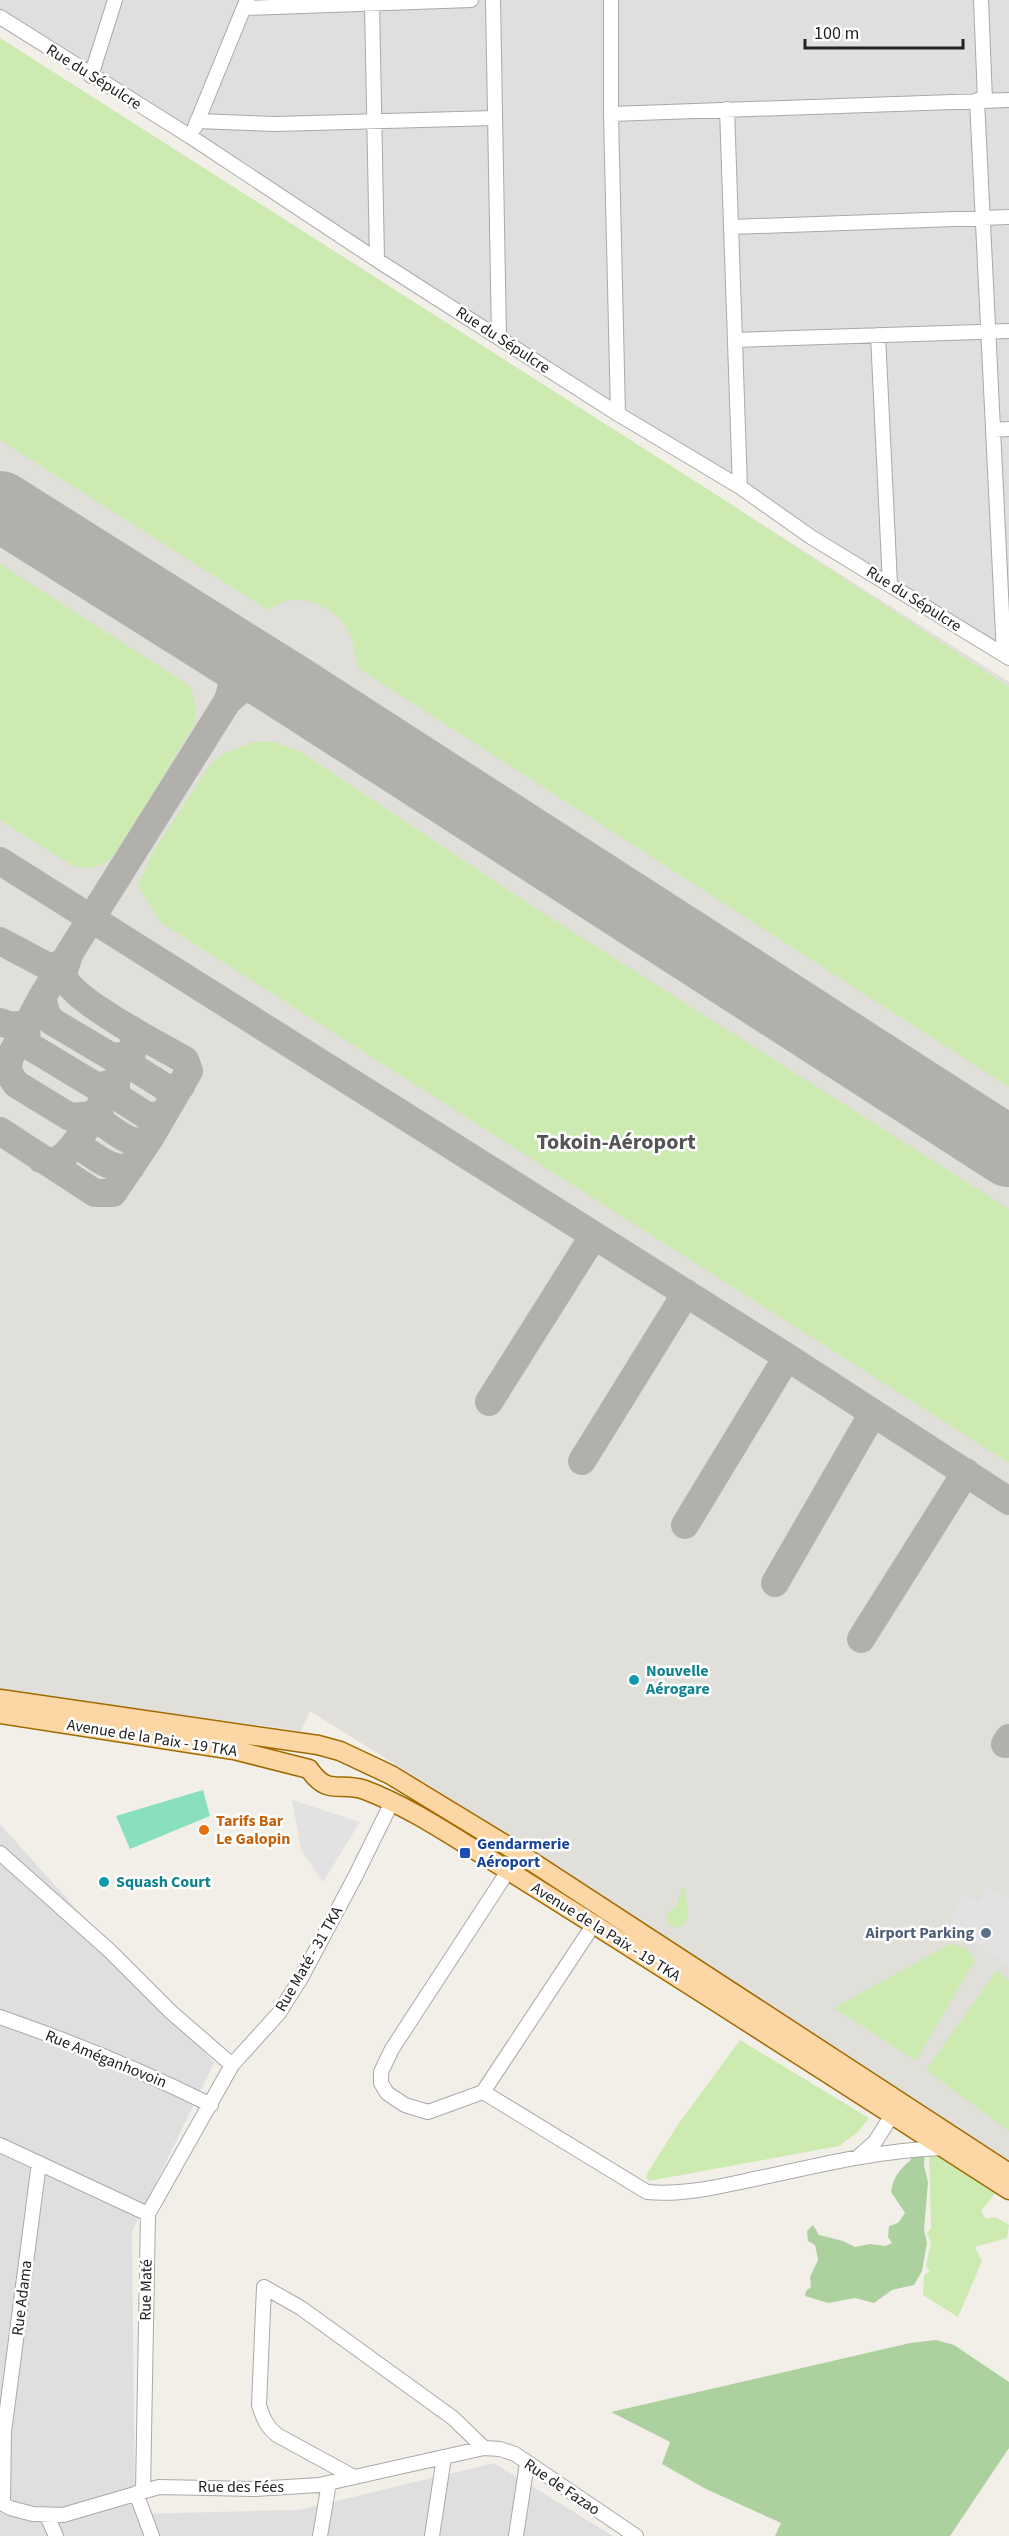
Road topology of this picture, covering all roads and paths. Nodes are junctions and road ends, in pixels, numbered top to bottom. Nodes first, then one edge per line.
1 (115, 0) edge
2 (471, 0) edge
3 (493, 0) edge
4 (611, 0) edge
5 (981, 0) edge
6 (372, 3) junction
7 (246, 4) edge
8 (0, 17) edge
9 (91, 76) junction
10 (1009, 99) edge
11 (981, 100) junction
12 (727, 109) junction
13 (611, 114) junction
14 (495, 118) junction
15 (197, 121) junction
16 (375, 123) junction
17 (191, 137) junction
18 (1009, 217) edge
19 (982, 218) junction
20 (731, 226) junction
21 (377, 260) junction
22 (1009, 331) edge
23 (986, 332) junction
24 (878, 335) junction
25 (499, 338) junction
26 (735, 340) junction
27 (618, 414) junction
28 (1009, 429) edge
29 (993, 430) junction
30 (740, 487) junction
31 (890, 584) junction
32 (1006, 657) edge
33 (0, 1699) edge
34 (0, 1714) edge
35 (392, 1802) junction
36 (0, 1854) edge
37 (508, 1871) junction
38 (594, 1924) junction
39 (0, 2017) edge
40 (232, 2065) junction
41 (483, 2092) junction
42 (211, 2105) junction
43 (892, 2115) junction
44 (0, 2145) edge
45 (944, 2148) junction
46 (859, 2156) junction
47 (39, 2163) junction
48 (1009, 2173) edge
49 (1009, 2190) edge
50 (148, 2214) junction
51 (484, 2448) junction
52 (444, 2457) junction
53 (527, 2463) junction
54 (354, 2477) junction
55 (329, 2483) junction
56 (140, 2492) junction
57 (1, 2504) edge
58 (47, 2516) junction
59 (56, 2536) edge
60 (152, 2536) edge
61 (320, 2536) edge
62 (432, 2536) edge
63 (516, 2536) edge
64 (636, 2536) edge

1 - 9 street
2 - 6 street
3 - 14 street
4 - 13 street
5 - 11 street
6 - 7 street
6 - 16 street
7 - 15 street
8 - 9 street, Rue du Sépulcre
9 - 17 street, Rue du Sépulcre
10 - 11 street
11 - 12 street
11 - 19 street
12 - 13 street
12 - 20 street
13 - 27 street
14 - 16 street
14 - 25 street
15 - 16 street
15 - 17 street
16 - 21 street
17 - 21 street, Rue du Sépulcre
18 - 19 street
19 - 20 street
19 - 23 street
20 - 26 street
21 - 25 street, Rue du Sépulcre
22 - 23 street
23 - 24 street
23 - 29 street
24 - 26 street
24 - 31 street
25 - 27 street, Rue du Sépulcre
26 - 30 street
27 - 30 street, Rue du Sépulcre
28 - 29 street
29 - 32 street
30 - 31 street, Rue du Sépulcre
31 - 32 street, Rue du Sépulcre
33 - 48 main road, Avenue de la Paix - 19 TKA
34 - 35 main road, Avenue de la Paix - 19 TKA
35 - 37 main road, Avenue de la Paix - 19 TKA
35 - 40 street, Rue Maté - 31 TKA
36 - 40 street
37 - 38 main road, Avenue de la Paix - 19 TKA
37 - 41 street
38 - 41 street
38 - 43 main road, Avenue de la Paix - 19 TKA
39 - 42 street, Rue Améganhovoin
40 - 42 street, Rue Maté - 31 TKA
41 - 46 street
42 - 50 street, Rue Maté
43 - 45 main road, Avenue de la Paix - 19 TKA
43 - 46 street
44 - 47 street
45 - 46 street
45 - 49 main road, Avenue de la Paix - 19 TKA
47 - 50 street
47 - 57 street, Rue Adama
50 - 56 street, Rue Maté
51 - 52 street, Rue des Fées
51 - 53 street, Rue de Fazao
51 - 54 street
52 - 54 street, Rue des Fées
52 - 62 street
53 - 63 street
53 - 64 street, Rue de Fazao
54 - 55 street, Rue des Fées
55 - 56 street, Rue des Fées
55 - 61 street
56 - 58 street, Rue des Fées
56 - 60 street
57 - 58 street, Rue des Fées
58 - 59 street

